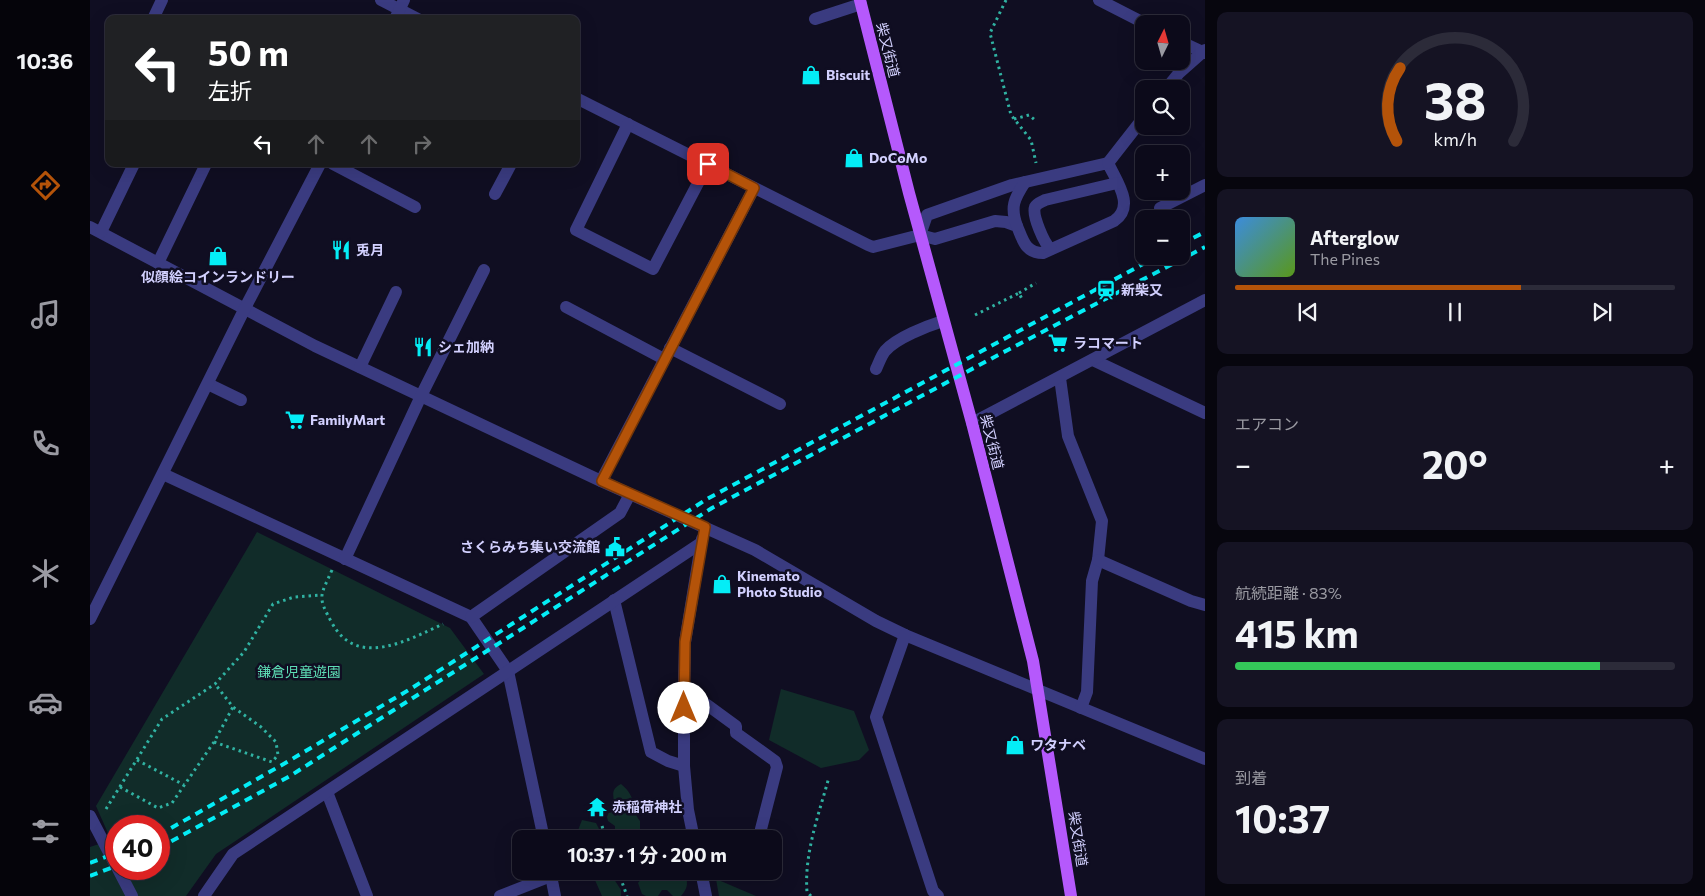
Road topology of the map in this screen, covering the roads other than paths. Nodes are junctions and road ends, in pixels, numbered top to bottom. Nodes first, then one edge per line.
1 (162, 0) edge
2 (381, 0) edge
3 (1099, 0) edge
4 (861, 2) edge
5 (399, 10) edge
6 (155, 15) edge
7 (1135, 18) edge
8 (815, 19) dead end
9 (1190, 46) edge
10 (1204, 52) edge
11 (1173, 80) edge
12 (580, 100) edge
13 (628, 124) junction
14 (1135, 128) edge
15 (1110, 160) junction
16 (708, 164) junction
17 (132, 167) edge
18 (205, 167) edge
19 (318, 167) edge
20 (338, 167) edge
21 (509, 167) edge
22 (1026, 182) junction
23 (1117, 183) junction
24 (1205, 185) edge
25 (754, 188) junction
26 (495, 194) dead end
27 (415, 206) dead end
28 (1160, 208) dead end
29 (1017, 226) junction
30 (95, 230) edge
31 (920, 236) junction
32 (1051, 249) junction
33 (158, 263) junction
34 (484, 270) dead end
35 (396, 292) dead end
36 (1205, 300) edge
37 (566, 307) dead end
38 (245, 308) junction
39 (943, 321) junction
40 (667, 354) junction
41 (1093, 360) junction
42 (360, 367) junction
43 (876, 369) dead end
44 (1060, 378) junction
45 (208, 384) junction
46 (421, 396) junction
47 (242, 400) dead end
48 (780, 404) dead end
49 (1205, 413) edge
50 (972, 423) junction
51 (164, 474) junction
52 (602, 481) junction
53 (630, 494) junction
54 (705, 527) junction
55 (702, 543) junction
56 (342, 558) junction
57 (1098, 560) junction
58 (614, 600) junction
59 (1205, 605) edge
60 (471, 617) junction
61 (90, 619) edge
62 (905, 635) junction
63 (508, 671) junction
64 (684, 688) junction
65 (1038, 690) junction
66 (1081, 708) junction
67 (1205, 759) edge
68 (684, 766) junction
69 (327, 792) junction
70 (90, 816) edge
71 (761, 829) dead end
72 (542, 830) edge
73 (692, 830) edge
74 (105, 844) edge
75 (122, 880) edge
76 (535, 880) edge
77 (552, 880) edge
78 (703, 880) edge
79 (128, 894) edge
80 (204, 896) edge
81 (367, 896) edge
82 (500, 896) edge
83 (555, 896) edge
84 (706, 896) edge
85 (938, 896) edge
86 (1071, 896) edge

1 - 6 street
2 - 5 street
3 - 7 street
4 - 8 street
4 - 31 main road, 柴又街道
9 - 10 street
10 - 11 street
12 - 13 street
13 - 16 street
13 - 16 street
14 - 15 street
15 - 22 street
15 - 23 street
16 - 25 street
17 - 30 street
18 - 33 street
19 - 38 street
20 - 27 street
21 - 26 street
22 - 29 street
22 - 31 street
23 - 32 street
23 - 32 street
24 - 28 street
25 - 31 street
25 - 40 street
29 - 31 street
29 - 32 street
30 - 33 street
31 - 39 main road, 柴又街道
33 - 38 street
34 - 46 street
35 - 42 street
36 - 41 street
37 - 40 street
38 - 42 street
38 - 45 street
39 - 43 street
39 - 50 main road, 柴又街道
40 - 48 street
40 - 52 street
41 - 44 street
41 - 49 street
42 - 46 street
44 - 50 street
44 - 57 street
45 - 47 street
45 - 51 street
46 - 52 street
46 - 56 street
50 - 65 main road, 柴又街道
51 - 56 street
51 - 61 street
52 - 53 street
53 - 54 street
53 - 60 street
54 - 55 street
54 - 62 street
55 - 58 street
55 - 64 street
56 - 60 street
57 - 59 street
57 - 66 street
58 - 63 street
58 - 68 street
60 - 63 street
62 - 65 street
62 - 85 street
63 - 69 street
63 - 72 street
64 - 68 street
64 - 71 street
65 - 66 street
65 - 86 main road, 柴又街道
66 - 67 street
68 - 73 street
69 - 80 street
69 - 81 street
70 - 74 street
75 - 79 street
76 - 82 street
77 - 83 street
78 - 84 street

